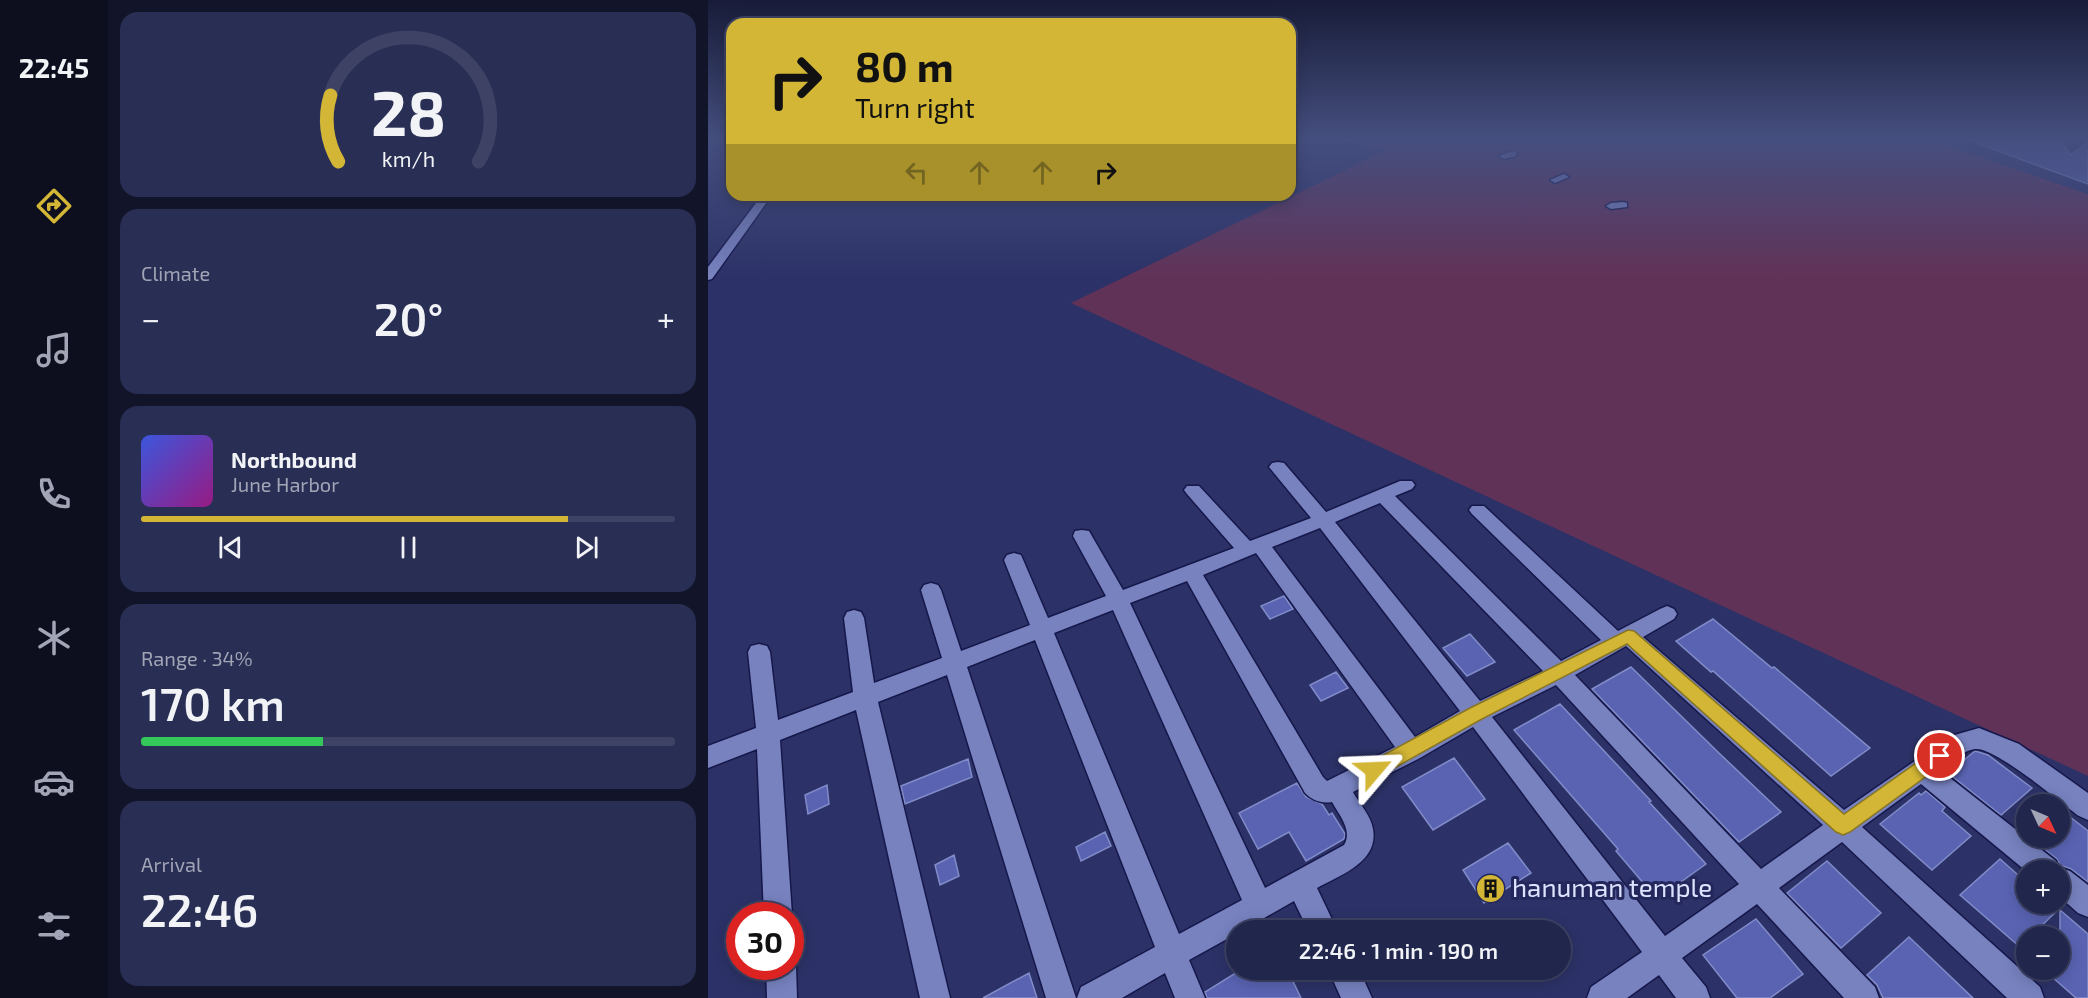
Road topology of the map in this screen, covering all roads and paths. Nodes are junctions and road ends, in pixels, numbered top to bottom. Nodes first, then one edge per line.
1 (762, 201) edge
2 (1623, 205) dead end
3 (1611, 206) dead end
4 (708, 276) edge
5 (1278, 467) dead end
6 (1406, 485) dead end
7 (1193, 490) dead end
8 (1383, 495) junction
9 (1478, 510) dead end
10 (1323, 520) junction
11 (1082, 536) dead end
12 (1253, 547) junction
13 (1014, 560) dead end
14 (1191, 571) junction
15 (930, 590) dead end
16 (1118, 599) junction
17 (1667, 614) dead end
18 (854, 618) dead end
19 (1042, 629) junction
20 (1622, 639) junction
21 (759, 652) dead end
22 (955, 662) junction
23 (1559, 673) junction
24 (865, 697) junction
25 (1476, 714) junction
26 (768, 734) junction
27 (1411, 752) junction
28 (708, 757) edge
29 (1921, 770) junction
30 (1337, 788) junction
31 (2088, 808) edge
32 (1843, 825) junction
33 (2034, 860) edge
34 (1300, 883) junction
35 (1758, 886) junction
36 (2070, 888) edge
37 (777, 902) edge
38 (2088, 903) edge
39 (1259, 905) junction
40 (1318, 920) edge
41 (1172, 954) junction
42 (1661, 956) junction
43 (781, 980) edge
44 (1348, 980) edge
45 (782, 998) edge
46 (935, 998) edge
47 (1061, 998) edge
48 (1092, 998) edge
49 (1190, 998) edge
50 (1357, 998) edge
51 (1602, 998) edge
52 (1695, 998) edge
53 (1864, 998) edge
54 (2029, 998) edge

1 - 4 street
2 - 3 street
5 - 10 street
6 - 8 street
7 - 12 street
8 - 10 street
8 - 23 street
9 - 20 street
10 - 12 street
10 - 25 street
11 - 16 street
12 - 14 street
12 - 27 street
13 - 19 street
14 - 16 street
14 - 30 street
15 - 22 street
16 - 19 street
16 - 39 street
17 - 20 street
18 - 24 street
19 - 22 street
19 - 41 street
20 - 23 street
20 - 32 street
21 - 26 street
22 - 24 street
22 - 47 street
23 - 25 street
23 - 35 street
24 - 26 street
24 - 46 street
25 - 27 street
25 - 42 street
26 - 28 street
26 - 37 street
27 - 30 street
29 - 31 street
29 - 32 street
29 - 33 street
30 - 34 street
32 - 35 street
32 - 54 street
34 - 39 street
34 - 40 street
35 - 42 street
35 - 53 street
36 - 38 street
39 - 41 street
41 - 48 street
41 - 49 street
42 - 51 street
42 - 52 street
43 - 45 street
44 - 50 street

